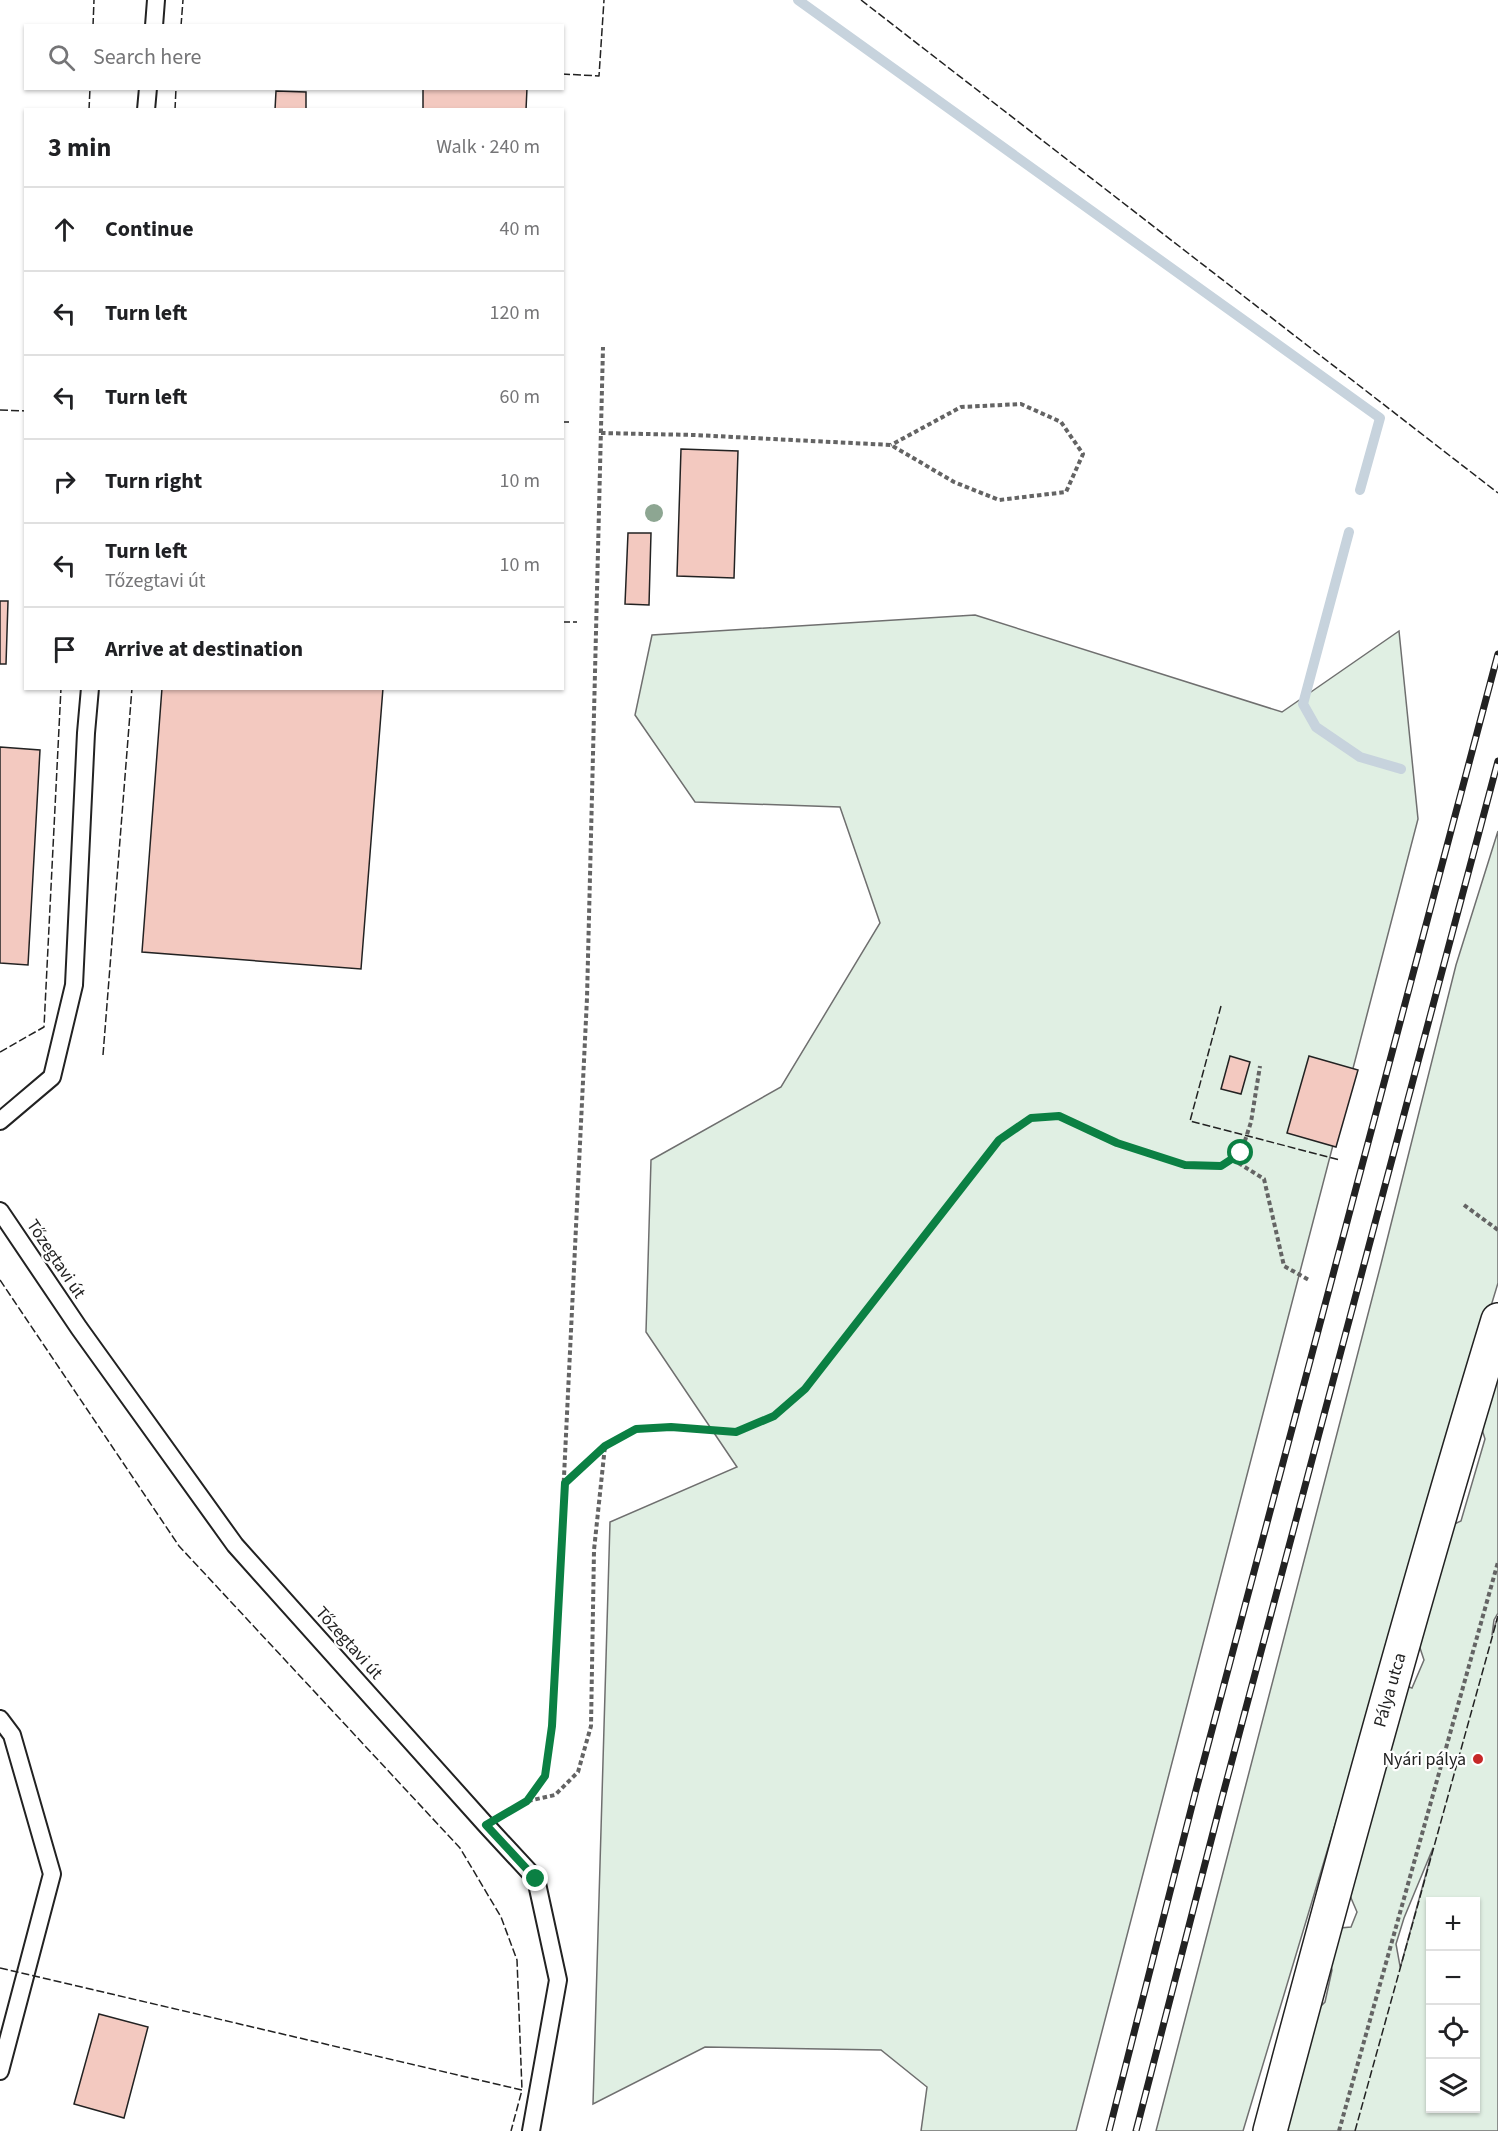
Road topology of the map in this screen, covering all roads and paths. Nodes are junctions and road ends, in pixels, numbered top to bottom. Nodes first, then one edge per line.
1 (156, 0) edge
2 (154, 24) edge
3 (148, 90) edge
4 (146, 108) edge
5 (603, 346) dead end
6 (601, 434) junction
7 (891, 445) junction
8 (90, 690) edge
9 (1260, 1066) dead end
10 (0, 1120) edge
11 (1232, 1159) junction
12 (1464, 1205) dead end
13 (0, 1210) edge
14 (1498, 1230) edge
15 (1309, 1280) dead end
16 (1498, 1320) edge
17 (605, 1446) junction
18 (565, 1483) junction
19 (1498, 1562) edge
20 (0, 1719) edge
21 (527, 1801) junction
22 (486, 1825) junction
23 (0, 2071) edge
24 (531, 2131) edge
25 (1270, 2131) edge
26 (1339, 2131) edge

1 - 2 lane
3 - 4 lane
5 - 6 path
6 - 7 path
6 - 18 path
7 - 7 path
8 - 10 lane
9 - 11 path
11 - 15 path
11 - 17 path
12 - 14 path
13 - 22 lane, Tőzegtavi út
16 - 25 street, Pálya utca
17 - 18 path
17 - 21 path
18 - 21 path
19 - 26 path
20 - 23 lane
21 - 22 path
22 - 24 lane, Tőzegtavi út

